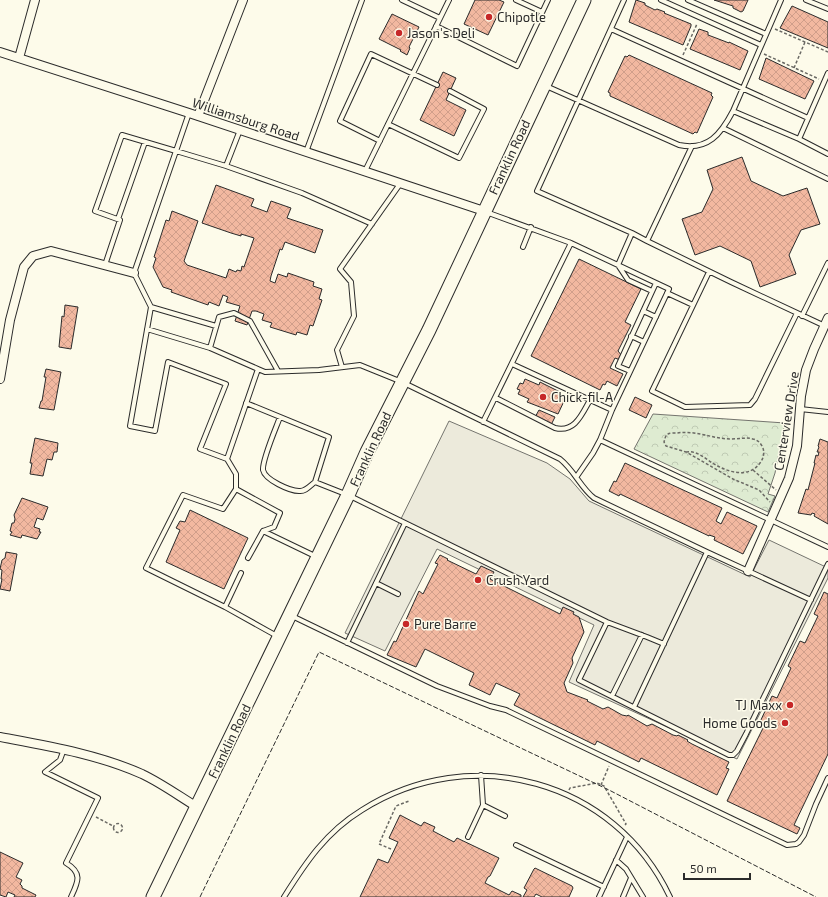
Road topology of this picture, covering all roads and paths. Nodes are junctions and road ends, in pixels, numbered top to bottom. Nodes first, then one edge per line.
1 (35, 0) edge
2 (243, 0) edge
3 (362, 0) edge
4 (402, 0) edge
5 (449, 0) edge
6 (516, 0) edge
7 (548, 0) edge
8 (584, 0) edge
9 (624, 0) edge
10 (661, 0) edge
11 (688, 0) edge
12 (781, 0) edge
13 (806, 0) edge
14 (828, 9) edge
15 (542, 12) junction
16 (440, 18) junction
17 (700, 18) junction
18 (436, 26) junction
19 (769, 26) junction
20 (611, 29) junction
21 (766, 34) junction
22 (805, 42) junction
23 (761, 45) junction
24 (0, 52) edge
25 (758, 52) junction
26 (828, 52) edge
27 (19, 58) junction
28 (680, 61) junction
29 (794, 68) junction
30 (828, 73) edge
31 (413, 74) junction
32 (824, 82) junction
33 (437, 85) dead end
34 (544, 85) junction
35 (742, 89) junction
36 (450, 91) dead end
37 (579, 100) junction
38 (733, 111) junction
39 (189, 113) junction
40 (198, 116) junction
41 (808, 118) junction
42 (388, 124) junction
43 (724, 128) junction
44 (240, 130) junction
45 (798, 139) junction
46 (380, 141) junction
47 (145, 142) junction
48 (692, 146) junction
49 (176, 151) junction
50 (306, 152) junction
51 (828, 154) edge
52 (226, 166) junction
53 (365, 172) junction
54 (828, 179) edge
55 (400, 184) junction
56 (484, 211) junction
57 (118, 219) junction
58 (372, 224) junction
59 (531, 227) junction
60 (632, 233) junction
61 (647, 241) junction
62 (571, 243) junction
63 (522, 246) dead end
64 (828, 262) edge
65 (105, 265) junction
66 (618, 265) junction
67 (709, 272) junction
68 (134, 273) junction
69 (656, 283) junction
70 (652, 291) junction
71 (667, 293) junction
72 (694, 305) junction
73 (151, 307) junction
74 (643, 311) junction
75 (797, 314) junction
76 (802, 316) junction
77 (656, 317) junction
78 (826, 322) edge
79 (216, 326) junction
80 (147, 329) junction
81 (631, 336) junction
82 (644, 342) junction
83 (210, 348) junction
84 (512, 364) junction
85 (342, 367) junction
86 (258, 369) junction
87 (278, 371) junction
88 (630, 371) junction
89 (0, 379) edge
90 (402, 382) junction
91 (496, 398) junction
92 (590, 400) junction
93 (246, 403) junction
94 (800, 409) junction
95 (612, 410) junction
96 (828, 412) edge
97 (280, 417) junction
98 (483, 422) junction
99 (600, 440) junction
100 (686, 452) junction
101 (227, 459) junction
102 (753, 470) junction
103 (577, 476) junction
104 (315, 482) junction
105 (236, 489) junction
106 (348, 495) junction
107 (782, 495) junction
108 (776, 507) junction
109 (771, 521) junction
110 (405, 523) junction
111 (263, 531) junction
112 (828, 547) edge
113 (707, 552) junction
114 (318, 557) junction
115 (248, 558) dead end
116 (828, 564) edge
117 (748, 571) junction
118 (241, 573) dead end
119 (376, 583) junction
120 (398, 594) dead end
121 (811, 600) junction
122 (225, 607) junction
123 (290, 615) junction
124 (607, 622) junction
125 (642, 635) junction
126 (279, 637) junction
127 (347, 643) junction
128 (664, 644) junction
129 (612, 696) junction
130 (634, 707) junction
131 (0, 737) edge
132 (64, 749) junction
133 (612, 761) junction
134 (481, 775) junction
135 (828, 778) edge
136 (600, 785) junction
137 (566, 795) junction
138 (408, 801) dead end
139 (483, 805) junction
140 (197, 806) junction
141 (90, 814) junction
142 (505, 816) dead end
143 (114, 826) junction
144 (621, 830) junction
145 (468, 837) dead end
146 (627, 837) junction
147 (516, 845) dead end
148 (391, 849) dead end
149 (616, 860) junction
150 (631, 878) junction
151 (604, 887) junction
152 (669, 896) edge
153 (71, 897) edge
154 (153, 897) edge
155 (284, 897) edge
156 (599, 897) edge
157 (623, 897) edge
158 (643, 897) edge

1 - 27 street
2 - 40 street
3 - 50 lane
4 - 16 lane
5 - 16 lane
6 - 15 lane
7 - 15 lane
8 - 34 main road, Franklin Road
9 - 20 lane
10 - 17 lane
11 - 21 lane
12 - 19 lane
13 - 14 lane
15 - 18 lane
16 - 18 lane
17 - 23 lane
17 - 28 path
18 - 31 lane
19 - 21 lane
19 - 22 path
20 - 28 lane
20 - 37 lane
21 - 23 lane
22 - 26 path
22 - 29 path
23 - 25 lane
24 - 27 street, Williamsburg Road
25 - 29 path
25 - 35 lane
27 - 39 street, Williamsburg Road
28 - 35 lane
29 - 32 path
30 - 32 lane
31 - 33 lane
31 - 42 lane
31 - 46 lane
32 - 41 lane
34 - 37 lane
34 - 56 main road, Franklin Road
35 - 38 lane
35 - 41 lane
36 - 42 lane
37 - 48 lane
37 - 60 lane
38 - 43 lane
38 - 45 lane
39 - 40 street, Williamsburg Road
39 - 49 lane
40 - 44 street, Williamsburg Road
41 - 45 lane
42 - 46 lane
43 - 48 lane
43 - 54 lane
44 - 50 street, Williamsburg Road
44 - 52 lane
45 - 51 lane
46 - 53 lane
47 - 49 lane
47 - 57 lane
47 - 57 lane
48 - 61 lane
49 - 52 lane
49 - 68 lane
50 - 53 street, Williamsburg Road
52 - 58 lane
53 - 55 street, Williamsburg Road
55 - 56 street, Williamsburg Road
55 - 58 lane
56 - 59 lane
56 - 90 main road, Franklin Road
57 - 65 lane
58 - 85 lane
59 - 62 lane
59 - 63 lane
60 - 61 lane
60 - 66 lane
61 - 67 lane
62 - 66 lane
62 - 84 lane
64 - 76 lane
65 - 68 street
65 - 89 street
66 - 69 lane
66 - 70 lane
67 - 72 lane
67 - 75 lane
68 - 73 lane
69 - 70 lane
69 - 71 lane
70 - 74 lane
71 - 72 lane
71 - 77 lane
72 - 75 lane
73 - 79 lane
73 - 80 lane
74 - 77 lane
74 - 81 lane
75 - 76 lane
76 - 78 lane
77 - 82 lane
78 - 94 street, Centerview Drive
79 - 83 lane
79 - 87 lane
80 - 83 lane
80 - 101 lane
81 - 82 lane
81 - 88 lane
82 - 88 lane
83 - 86 lane
84 - 91 lane
84 - 92 lane
85 - 87 lane
85 - 90 lane
86 - 87 lane
86 - 93 lane
88 - 95 lane
90 - 98 lane
90 - 106 main road, Franklin Road
91 - 92 lane
91 - 98 lane
92 - 95 lane
93 - 97 lane
93 - 101 lane
94 - 96 lane
94 - 107 street, Centerview Drive
95 - 99 lane
97 - 104 lane
97 - 104 lane
98 - 103 lane
99 - 103 lane
99 - 109 lane
100 - 102 path
100 - 102 path
100 - 108 path
101 - 105 lane
102 - 107 path
103 - 113 lane
104 - 106 lane
105 - 111 lane
105 - 122 lane
106 - 110 lane
106 - 114 main road, Franklin Road
107 - 108 street, Centerview Drive
108 - 109 street, Centerview Drive
109 - 112 lane
109 - 117 street, Centerview Drive
110 - 119 lane
110 - 124 lane
111 - 114 lane
111 - 115 lane
113 - 117 lane
113 - 128 lane
114 - 123 main road, Franklin Road
116 - 121 lane
117 - 121 lane
118 - 122 lane
119 - 120 lane
119 - 127 lane
121 - 130 lane
122 - 126 lane
123 - 126 main road, Franklin Road
123 - 127 lane
124 - 125 lane
124 - 129 lane
125 - 128 lane
125 - 129 lane
126 - 140 main road, Franklin Road
127 - 133 lane
128 - 130 lane
129 - 130 lane
131 - 132 street
132 - 140 street
132 - 141 lane
133 - 135 lane
133 - 136 path
134 - 137 lane
134 - 139 lane
134 - 155 lane
136 - 137 path
136 - 144 path
137 - 144 lane
138 - 148 path
139 - 142 lane
139 - 145 lane
140 - 154 main road, Franklin Road
141 - 143 path
141 - 153 lane
143 - 143 path
144 - 146 lane
146 - 149 lane
146 - 152 lane
147 - 151 lane
149 - 150 lane
149 - 151 lane
150 - 157 lane
150 - 158 lane
151 - 156 lane

